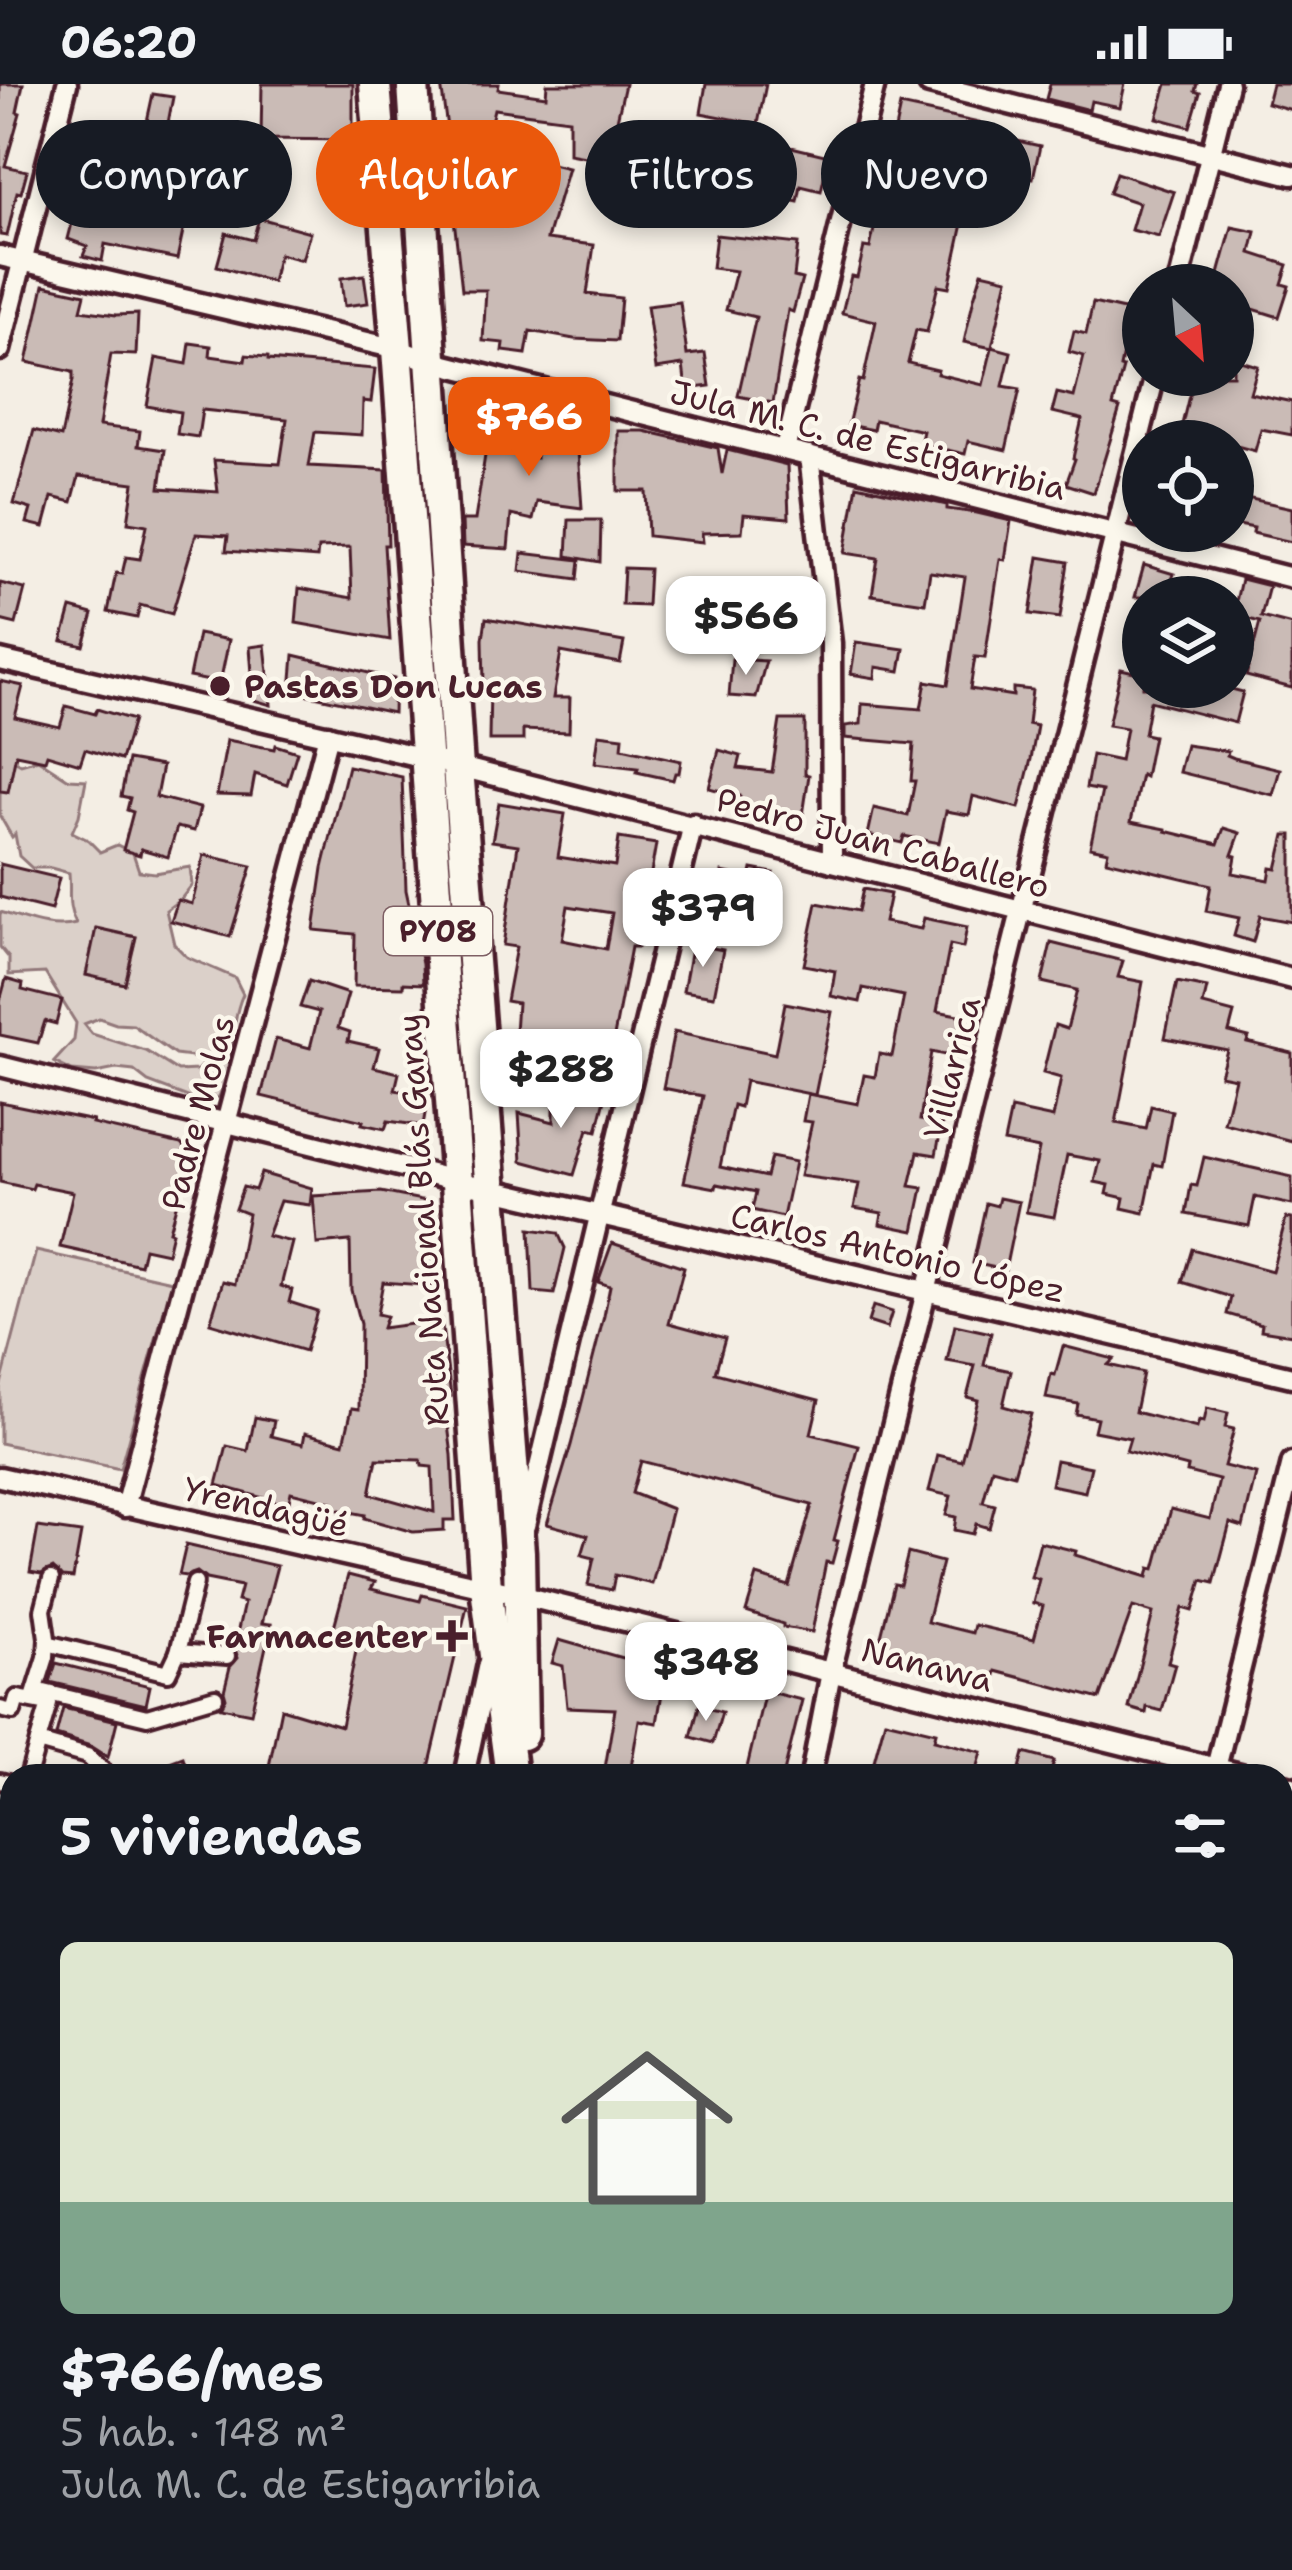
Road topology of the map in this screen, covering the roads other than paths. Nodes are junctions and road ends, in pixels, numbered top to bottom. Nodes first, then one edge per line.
1 (67, 84) edge
2 (375, 84) edge
3 (413, 84) edge
4 (874, 84) edge
5 (929, 84) edge
6 (1228, 84) edge
7 (1211, 156) junction
8 (1292, 175) edge
9 (0, 256) edge
10 (23, 262) junction
11 (1183, 264) edge
12 (397, 349) junction
13 (0, 350) edge
14 (430, 361) junction
15 (1150, 396) edge
16 (785, 450) junction
17 (809, 457) junction
18 (1115, 533) junction
19 (1292, 578) edge
20 (0, 659) edge
21 (328, 735) junction
22 (425, 758) junction
23 (458, 768) junction
24 (693, 824) junction
25 (832, 862) junction
26 (1022, 911) junction
27 (1292, 979) edge
28 (0, 1066) edge
29 (226, 1122) junction
30 (456, 1179) junction
31 (490, 1189) junction
32 (599, 1214) junction
33 (928, 1291) junction
34 (1292, 1377) edge
35 (1292, 1463) edge
36 (0, 1477) edge
37 (125, 1507) junction
38 (519, 1552) junction
39 (51, 1579) dead end
40 (195, 1583) dead end
41 (486, 1587) junction
42 (520, 1595) junction
43 (493, 1640) junction
44 (47, 1643) junction
45 (178, 1652) junction
46 (227, 1656) dead end
47 (831, 1672) junction
48 (34, 1695) junction
49 (215, 1697) dead end
50 (0, 1709) edge
51 (38, 1742) junction
52 (32, 1764) edge
53 (96, 1764) edge
54 (467, 1764) edge
55 (509, 1764) edge
56 (523, 1764) edge
57 (813, 1764) edge
58 (1184, 1764) edge
59 (1217, 1764) edge

1 - 10 street
2 - 12 highway, Ruta Nacional Blás Garay / PY08
3 - 14 highway, Ruta Nacional Blás Garay / PY08
4 - 16 street
5 - 7 street
6 - 7 street
7 - 8 street
7 - 11 street
9 - 10 street, Jula M. C. de Estigarribia
10 - 12 street, Jula M. C. de Estigarribia
10 - 13 street
12 - 14 street, Jula M. C. de Estigarribia
12 - 22 highway, Ruta Nacional Blás Garay / PY08
14 - 16 street, Jula M. C. de Estigarribia
14 - 23 highway, Ruta Nacional Blás Garay / PY08
15 - 18 street, Villarrica
16 - 17 street, Jula M. C. de Estigarribia
17 - 18 street, Jula M. C. de Estigarribia
17 - 25 street
18 - 19 street, Jula M. C. de Estigarribia
18 - 26 street, Villarrica
20 - 21 street, Pedro Juan Caballero
21 - 22 street, Pedro Juan Caballero
21 - 29 street, Padre Molas
22 - 23 street, Pedro Juan Caballero
22 - 30 highway, Ruta Nacional Blás Garay / PY08
23 - 24 street, Pedro Juan Caballero
23 - 31 highway, Ruta Nacional Blás Garay / PY08
24 - 25 street, Pedro Juan Caballero
24 - 32 street
25 - 26 street, Pedro Juan Caballero
26 - 27 street, Pedro Juan Caballero
26 - 33 street, Villarrica
28 - 29 street, Carlos Antonio López
29 - 30 street, Carlos Antonio López
29 - 37 street, Padre Molas
30 - 31 street, Carlos Antonio López
30 - 41 highway, Ruta Nacional Blás Garay / PY08
31 - 32 street, Carlos Antonio López
31 - 38 highway, Ruta Nacional Blás Garay / PY08
32 - 33 street, Carlos Antonio López
32 - 38 street
33 - 34 street, Carlos Antonio López
33 - 47 street, Villarrica
35 - 59 street
36 - 37 street, Yrendagüé
37 - 41 street, Yrendagüé
38 - 42 highway, Ruta Nacional Blás Garay / PY08
39 - 44 street
40 - 45 street
41 - 42 street, Yrendagüé
41 - 43 highway, Ruta Nacional Blás Garay / PY08
42 - 43 street
42 - 47 street, Nanawa
42 - 56 highway, Ruta Nacional Blás Garay / PY08
43 - 54 street
43 - 55 highway, Ruta Nacional Blás Garay / PY08
44 - 45 street
44 - 48 street
45 - 46 street
47 - 57 street, Villarrica
47 - 58 street, Nanawa
48 - 49 street
48 - 50 street
48 - 51 street
51 - 52 street
51 - 53 street

